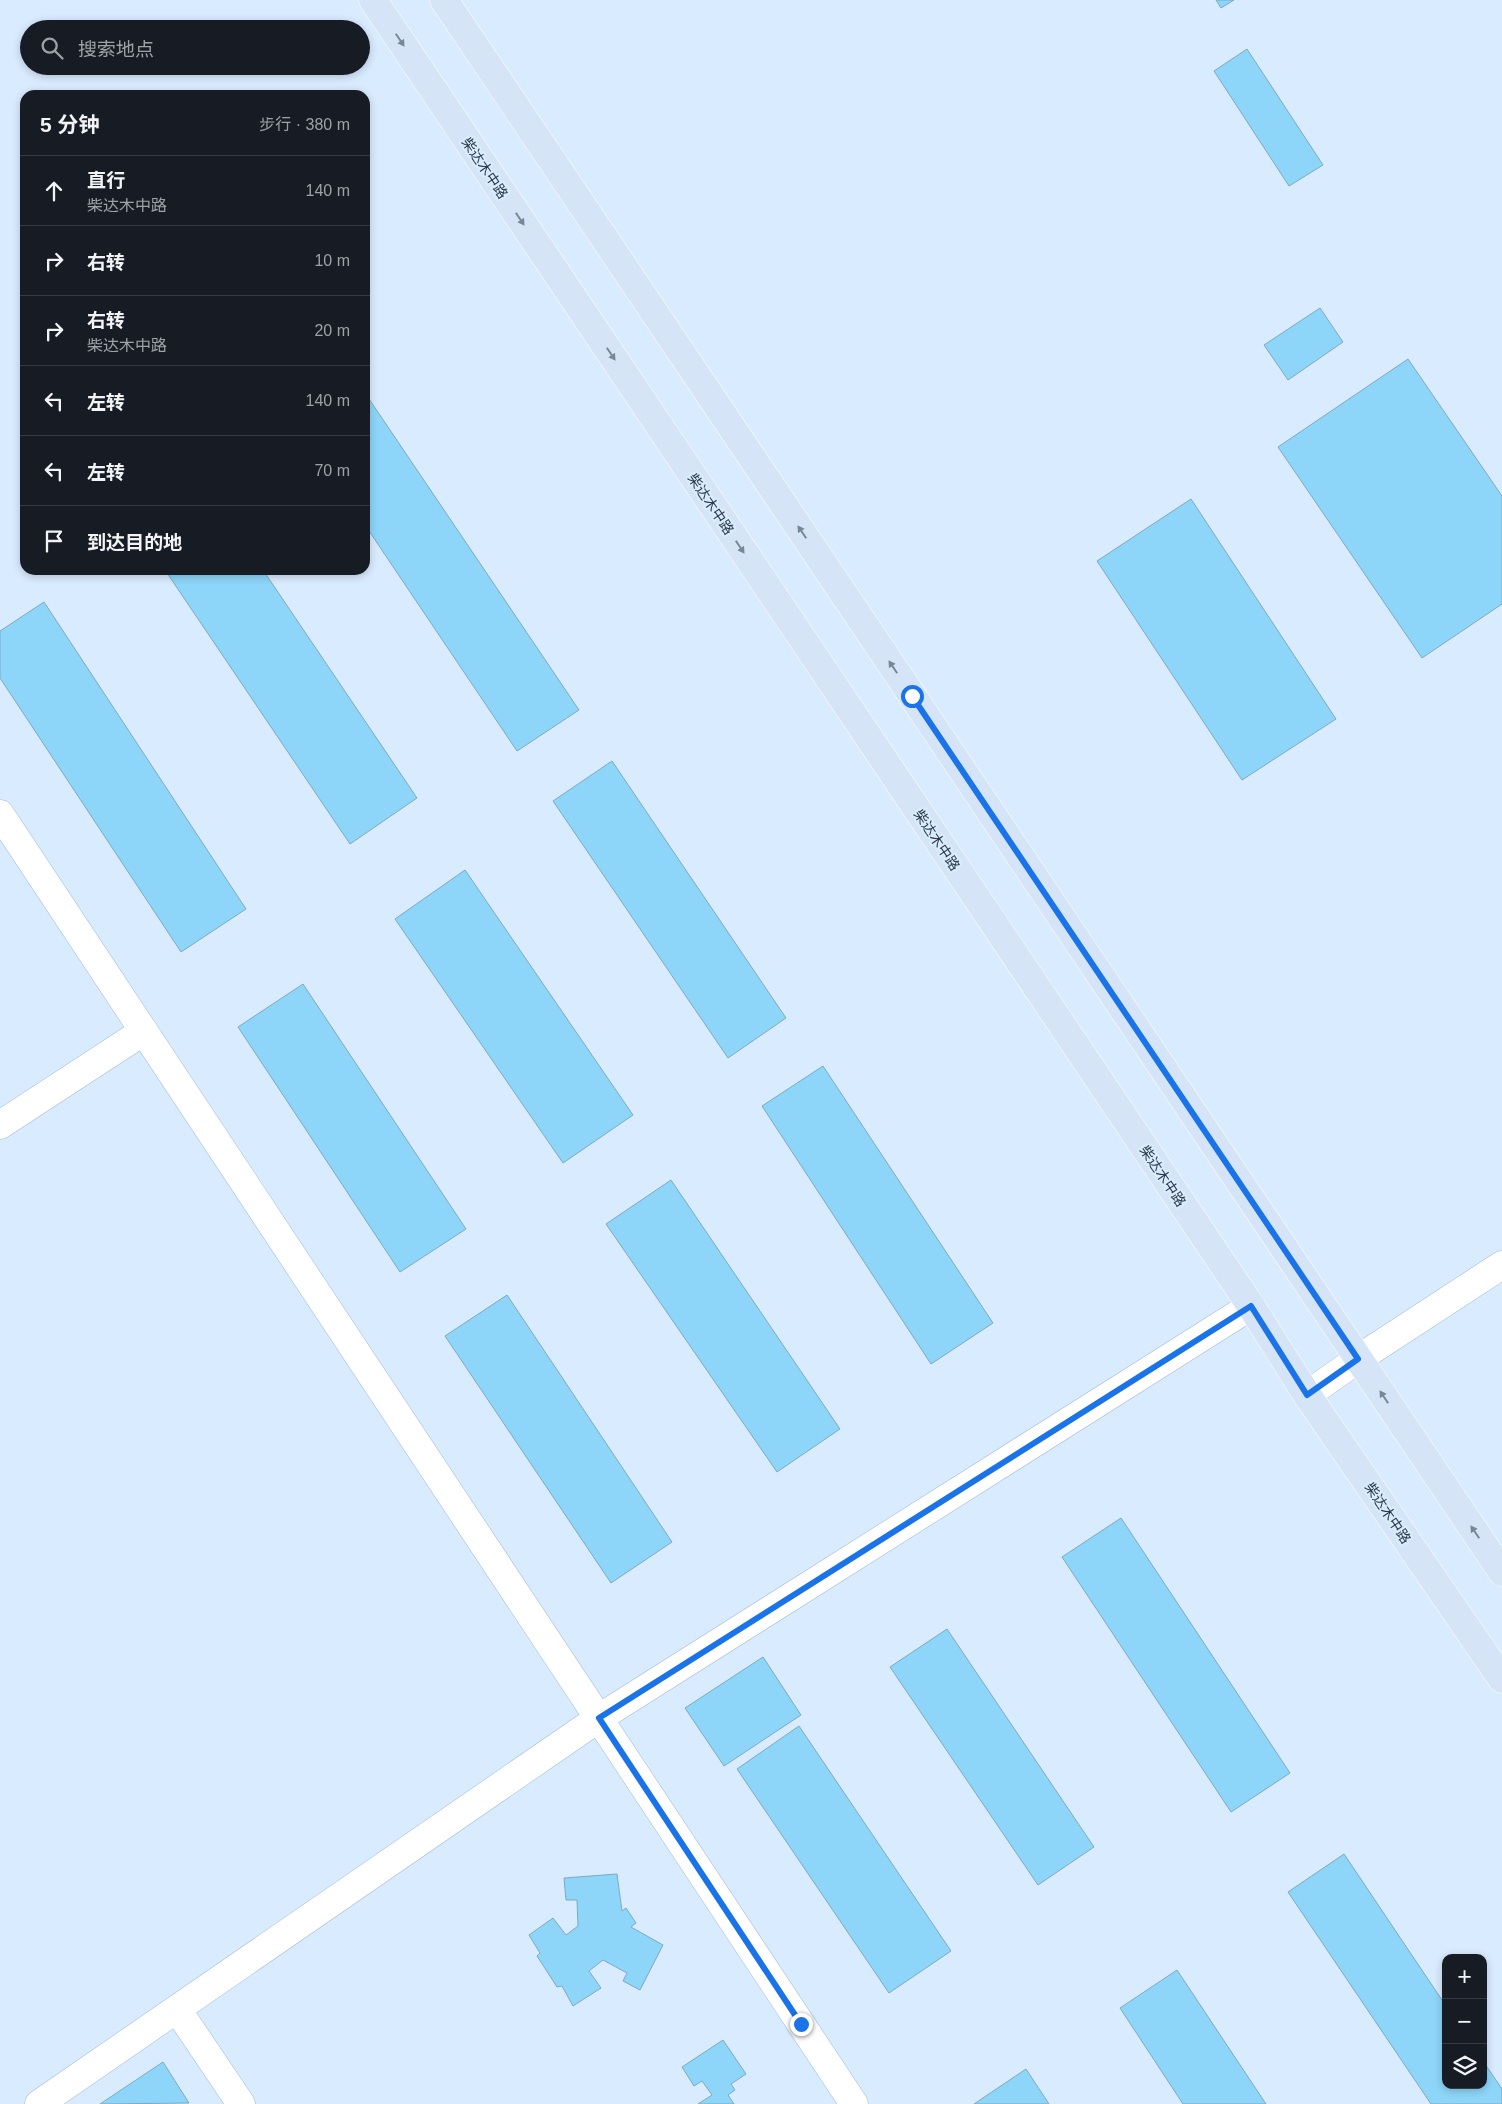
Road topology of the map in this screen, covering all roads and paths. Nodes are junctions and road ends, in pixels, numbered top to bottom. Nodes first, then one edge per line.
1 (373, 0) edge
2 (444, 0) edge
3 (0, 814) edge
4 (144, 1031) junction
5 (0, 1125) edge
6 (1502, 1265) edge
7 (1251, 1306) junction
8 (1358, 1359) junction
9 (1307, 1395) junction
10 (1502, 1572) edge
11 (1502, 1680) edge
12 (599, 1718) junction
13 (177, 2009) junction
14 (39, 2104) edge
15 (241, 2104) edge
16 (854, 2104) edge

1 -> 7 main road, 柴达木中路
8 -> 2 main road
3 - 4 street
4 - 5 street
4 - 12 street
6 - 8 street
7 - 9 main road, 柴达木中路
7 - 12 street
8 - 9 street
10 -> 8 main road
9 - 11 main road, 柴达木中路
12 - 13 street
12 - 16 street
13 - 14 street
13 - 15 street

